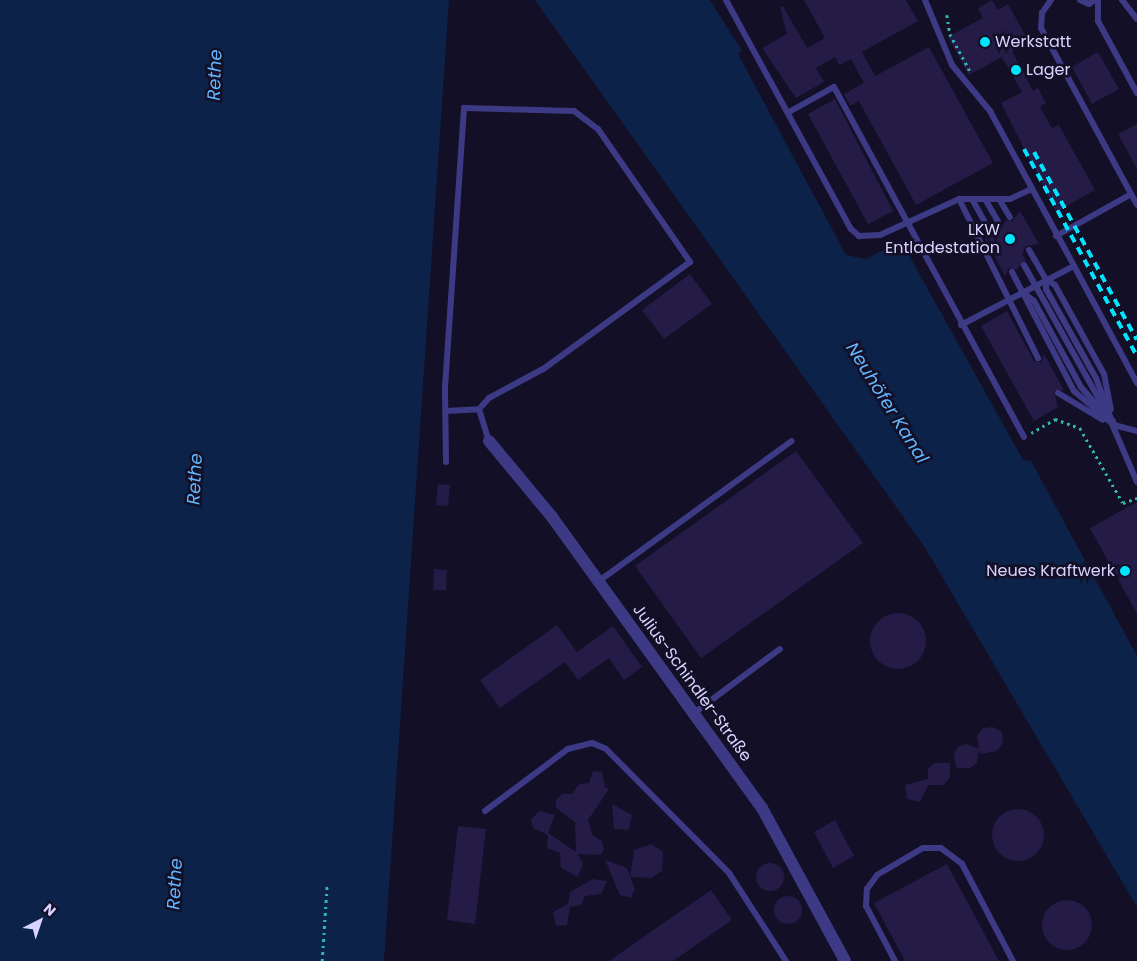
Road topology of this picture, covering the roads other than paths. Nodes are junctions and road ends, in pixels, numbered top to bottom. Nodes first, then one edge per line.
1 (726, 0) edge
2 (925, 0) edge
3 (1051, 0) edge
4 (1080, 0) edge
5 (1096, 0) edge
6 (1122, 0) edge
7 (1137, 19) edge
8 (1137, 93) edge
9 (789, 112) junction
10 (1031, 189) junction
11 (1131, 194) junction
12 (959, 199) junction
13 (972, 200) junction
14 (985, 200) junction
15 (999, 200) junction
16 (1137, 205) edge
17 (1010, 217) dead end
18 (906, 221) junction
19 (1000, 223) dead end
20 (989, 230) dead end
21 (1056, 236) junction
22 (1029, 250) dead end
23 (1024, 265) dead end
24 (1074, 266) junction
25 (1012, 272) dead end
26 (1046, 279) junction
27 (1035, 284) junction
28 (1022, 292) junction
29 (1012, 298) junction
30 (961, 325) junction
31 (1038, 358) dead end
32 (1093, 380) junction
33 (1137, 382) edge
34 (1060, 396) dead end
35 (479, 410) junction
36 (446, 411) junction
37 (1114, 425) junction
38 (1137, 431) edge
39 (1024, 437) road end
40 (489, 441) joint
41 (792, 441) dead end
42 (446, 462) dead end
43 (1137, 482) edge
44 (598, 581) junction
45 (780, 649) dead end
46 (694, 713) junction
47 (485, 811) dead end
48 (786, 961) edge
49 (845, 961) edge
50 (895, 961) edge
51 (1013, 961) edge

1 - 9 lane
2 - 10 lane
3 - 11 lane
4 - 5 lane
5 - 8 lane
6 - 7 lane
9 - 18 lane
9 - 18 lane
10 - 15 lane
10 - 21 lane
11 - 16 lane
11 - 21 lane
12 - 13 lane
12 - 18 lane
12 - 29 lane
13 - 14 lane
13 - 20 lane
14 - 15 lane
14 - 19 lane
15 - 17 lane
18 - 30 lane
21 - 24 lane
22 - 26 lane
23 - 27 lane
24 - 26 lane
24 - 33 lane
25 - 28 lane
26 - 27 lane
26 - 32 lane
26 - 37 lane
27 - 28 lane
27 - 32 lane
28 - 29 lane
28 - 37 lane
28 - 37 lane
29 - 30 lane
29 - 31 lane
30 - 39 lane
32 - 37 lane
34 - 37 lane
35 - 36 lane
35 - 36 lane
35 - 40 lane
36 - 42 lane
37 - 38 lane
37 - 43 lane
40 - 44 street, Julius-Schindler-Straße
41 - 44 lane
44 - 46 street, Julius-Schindler-Straße
45 - 46 lane
46 - 49 street, Julius-Schindler-Straße
47 - 48 lane
50 - 51 lane

